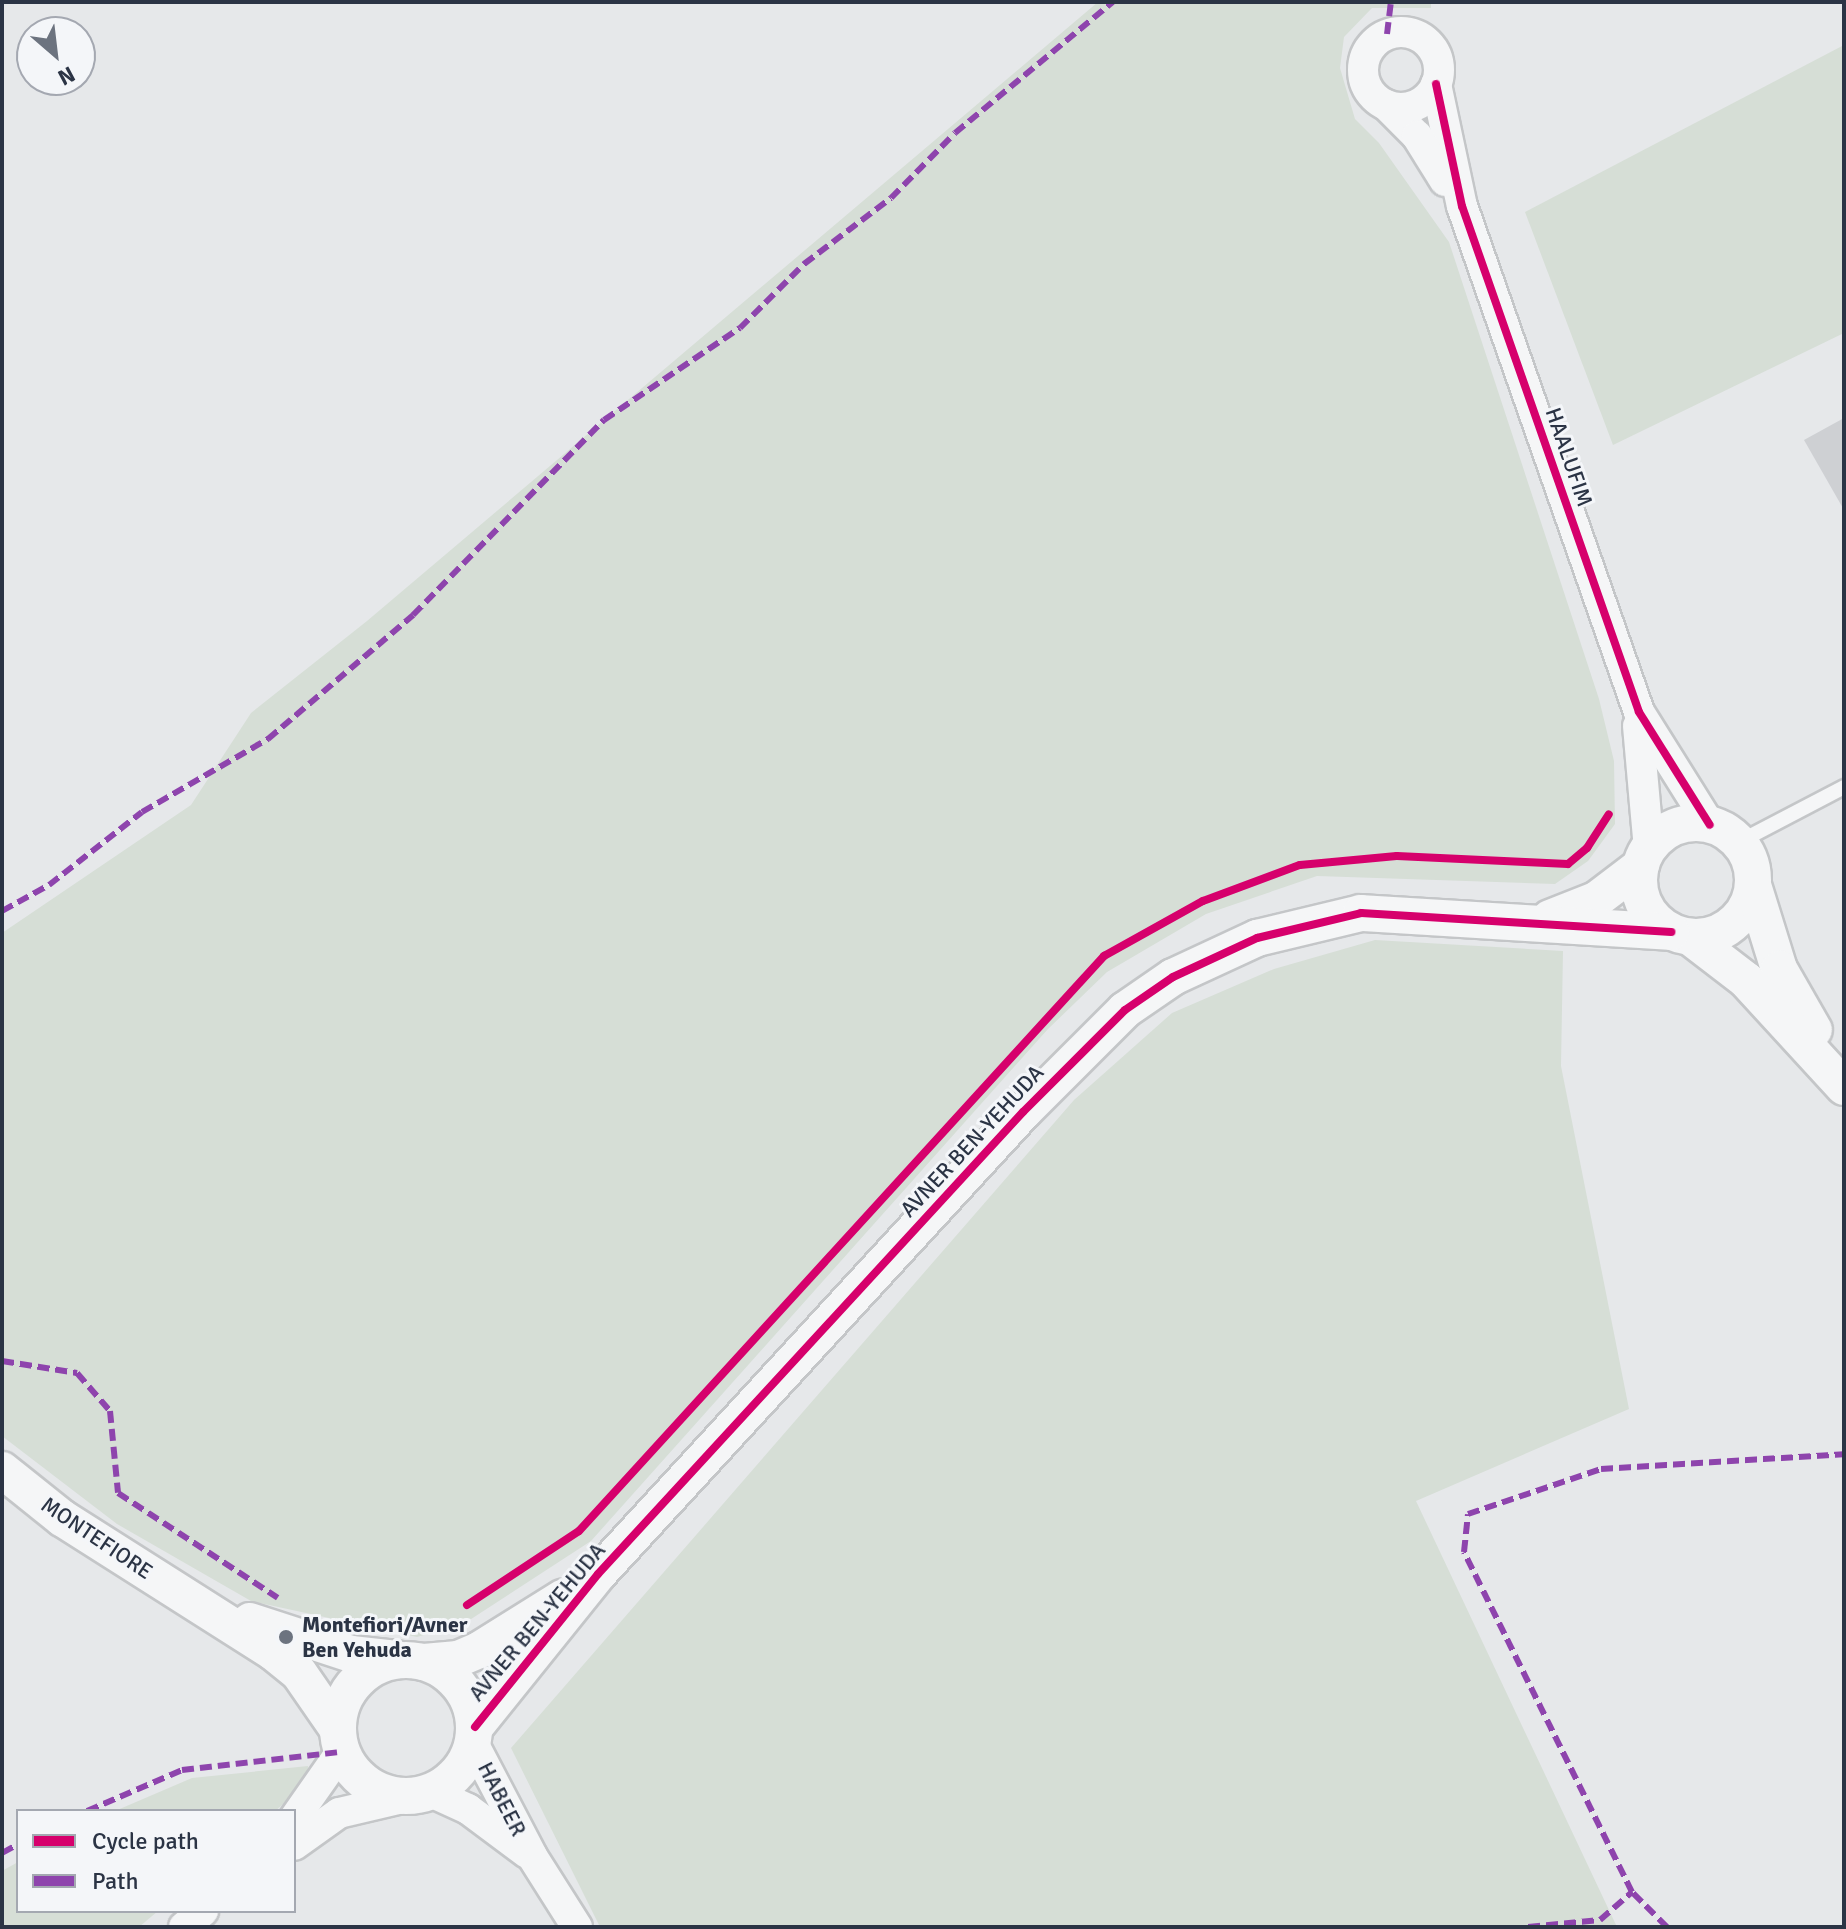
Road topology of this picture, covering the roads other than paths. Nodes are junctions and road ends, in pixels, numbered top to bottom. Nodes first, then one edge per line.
1 (1436, 84) junction
2 (1386, 105) junction
3 (1462, 206) junction
4 (1630, 685) junction
5 (1844, 787) edge
6 (1724, 833) junction
7 (1645, 858) junction
8 (1753, 885) junction
9 (1537, 921) junction
10 (1680, 934) junction
11 (1844, 1078) edge
12 (1844, 1087) edge
13 (2, 1470) edge
14 (598, 1574) junction
15 (195, 1601) junction
16 (412, 1661) junction
17 (474, 1735) junction
18 (339, 1740) junction
19 (419, 1794) junction
20 (296, 1815) edge
21 (296, 1844) edge
22 (532, 1856) junction
23 (201, 1913) edge
24 (563, 1921) edge
25 (184, 1927) edge

1 - 2 street
1 - 2 street
1 - 3 street, HAALUFIM
2 - 3 street, HAALUFIM
3 - 4 street, HAALUFIM
4 - 6 street, HAALUFIM
4 - 7 street, HAALUFIM
5 - 6 lane
6 - 7 street
6 - 8 street
7 - 9 street, AVNER BEN-YEHUDA
7 - 10 street
8 - 10 street
8 - 11 street
9 - 10 street, AVNER BEN-YEHUDA
9 - 14 street, AVNER BEN-YEHUDA
10 - 12 street
13 - 15 street, MONTEFIORE
14 - 16 street, AVNER BEN-YEHUDA
14 - 17 street, AVNER BEN-YEHUDA
15 - 16 street, MONTEFIORE
15 - 18 street, MONTEFIORE
16 - 17 street
16 - 18 street
17 - 19 street
17 - 22 street, HABEER
18 - 19 street
18 - 20 street
19 - 21 street
19 - 22 street, HABEER
22 - 24 street, HABEER
23 - 25 street

